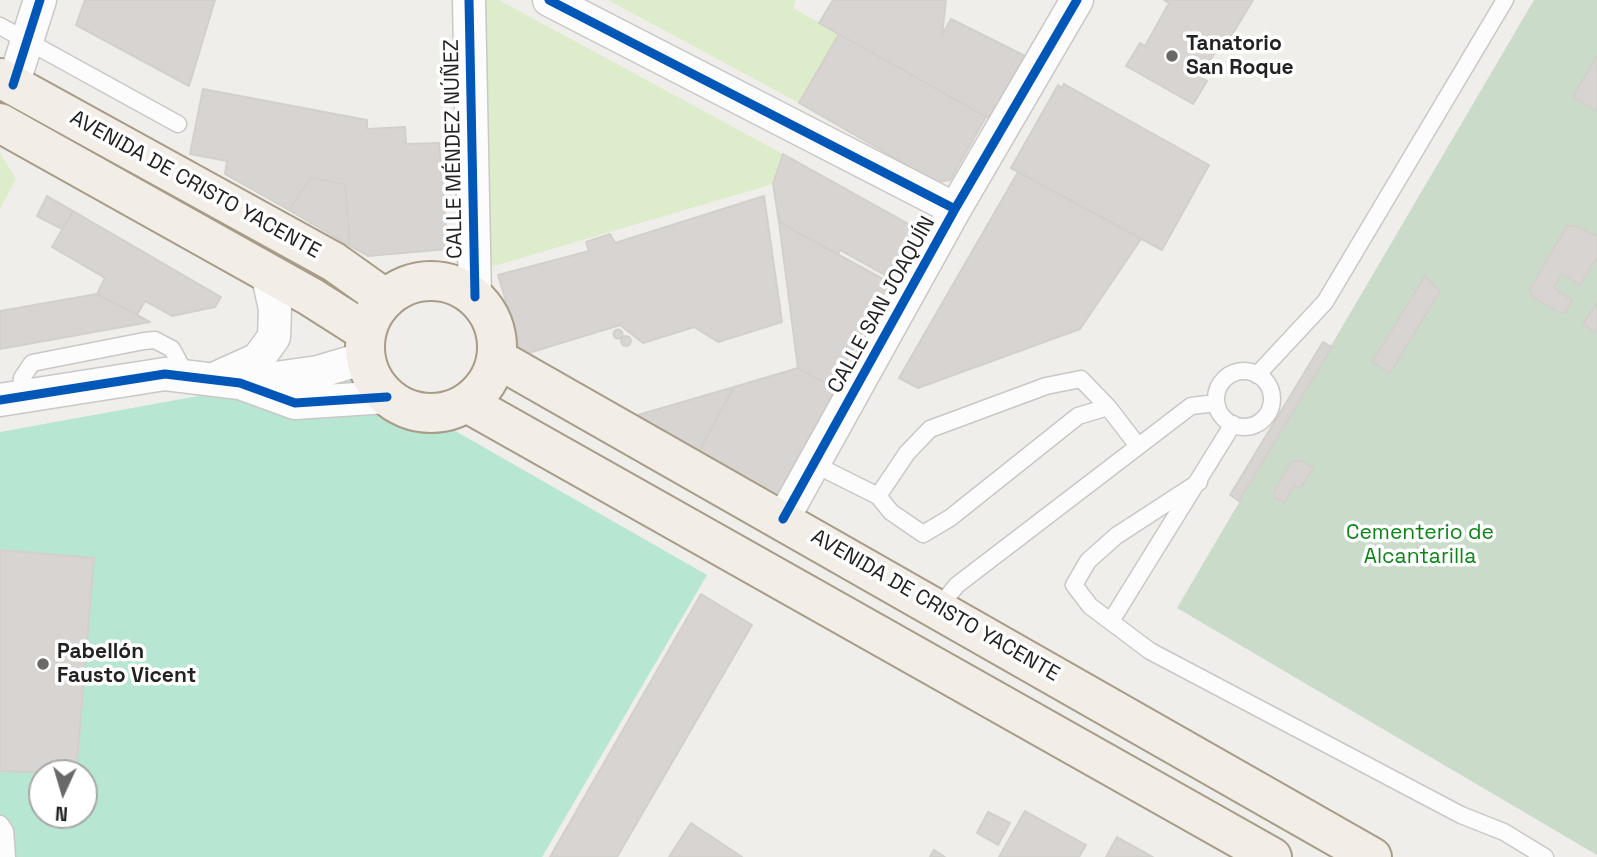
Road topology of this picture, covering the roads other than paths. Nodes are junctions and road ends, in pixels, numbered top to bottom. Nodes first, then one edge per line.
1 (40, 0) edge
2 (469, 0) edge
3 (549, 0) edge
4 (1077, 0) edge
5 (1505, 0) edge
6 (0, 26) edge
7 (27, 41) junction
8 (6, 81) edge
9 (0, 123) edge
10 (178, 124) dead end
11 (955, 209) junction
12 (267, 272) junction
13 (475, 297) junction
14 (386, 299) junction
15 (366, 345) junction
16 (496, 358) junction
17 (1258, 375) junction
18 (214, 379) junction
19 (387, 397) junction
20 (10, 398) edge
21 (467, 403) junction
22 (1216, 403) junction
23 (1108, 407) junction
24 (1233, 424) junction
25 (1138, 446) junction
26 (814, 464) junction
27 (1199, 482) junction
28 (878, 496) junction
29 (783, 519) junction
30 (938, 608) junction
31 (1111, 621) junction
32 (0, 824) edge
33 (7, 857) edge
34 (1272, 857) edge
35 (1372, 857) edge
36 (1545, 857) edge

1 - 7 street
2 - 13 street, CALLE MÉNDEZ NÚÑEZ
3 - 11 street
4 - 11 street, CALLE SAN JOAQUÍN
5 - 17 lane
6 - 7 lane
7 - 8 street
7 - 10 lane
8 - 14 main road, AVENIDA DE CRISTO YACENTE
9 - 12 main road, AVENIDA DE CRISTO YACENTE
11 - 26 street, CALLE SAN JOAQUÍN
12 - 15 main road, AVENIDA DE CRISTO YACENTE
12 - 18 street
13 - 14 main road
13 - 16 main road
14 - 15 main road
15 - 18 street
15 - 19 main road
16 - 21 main road
16 - 29 main road, AVENIDA DE CRISTO YACENTE
17 - 22 lane
17 - 24 lane
18 - 19 street
18 - 20 street
19 - 21 main road
21 - 34 main road
22 - 24 lane
22 - 25 lane
23 - 25 lane
23 - 28 lane
23 - 28 lane
24 - 27 lane
25 - 30 lane
26 - 28 lane
26 - 29 street, CALLE SAN JOAQUÍN
27 - 31 lane
27 - 31 lane
29 - 30 main road, AVENIDA DE CRISTO YACENTE
30 - 35 main road, AVENIDA DE CRISTO YACENTE
31 - 36 lane
32 - 33 lane

